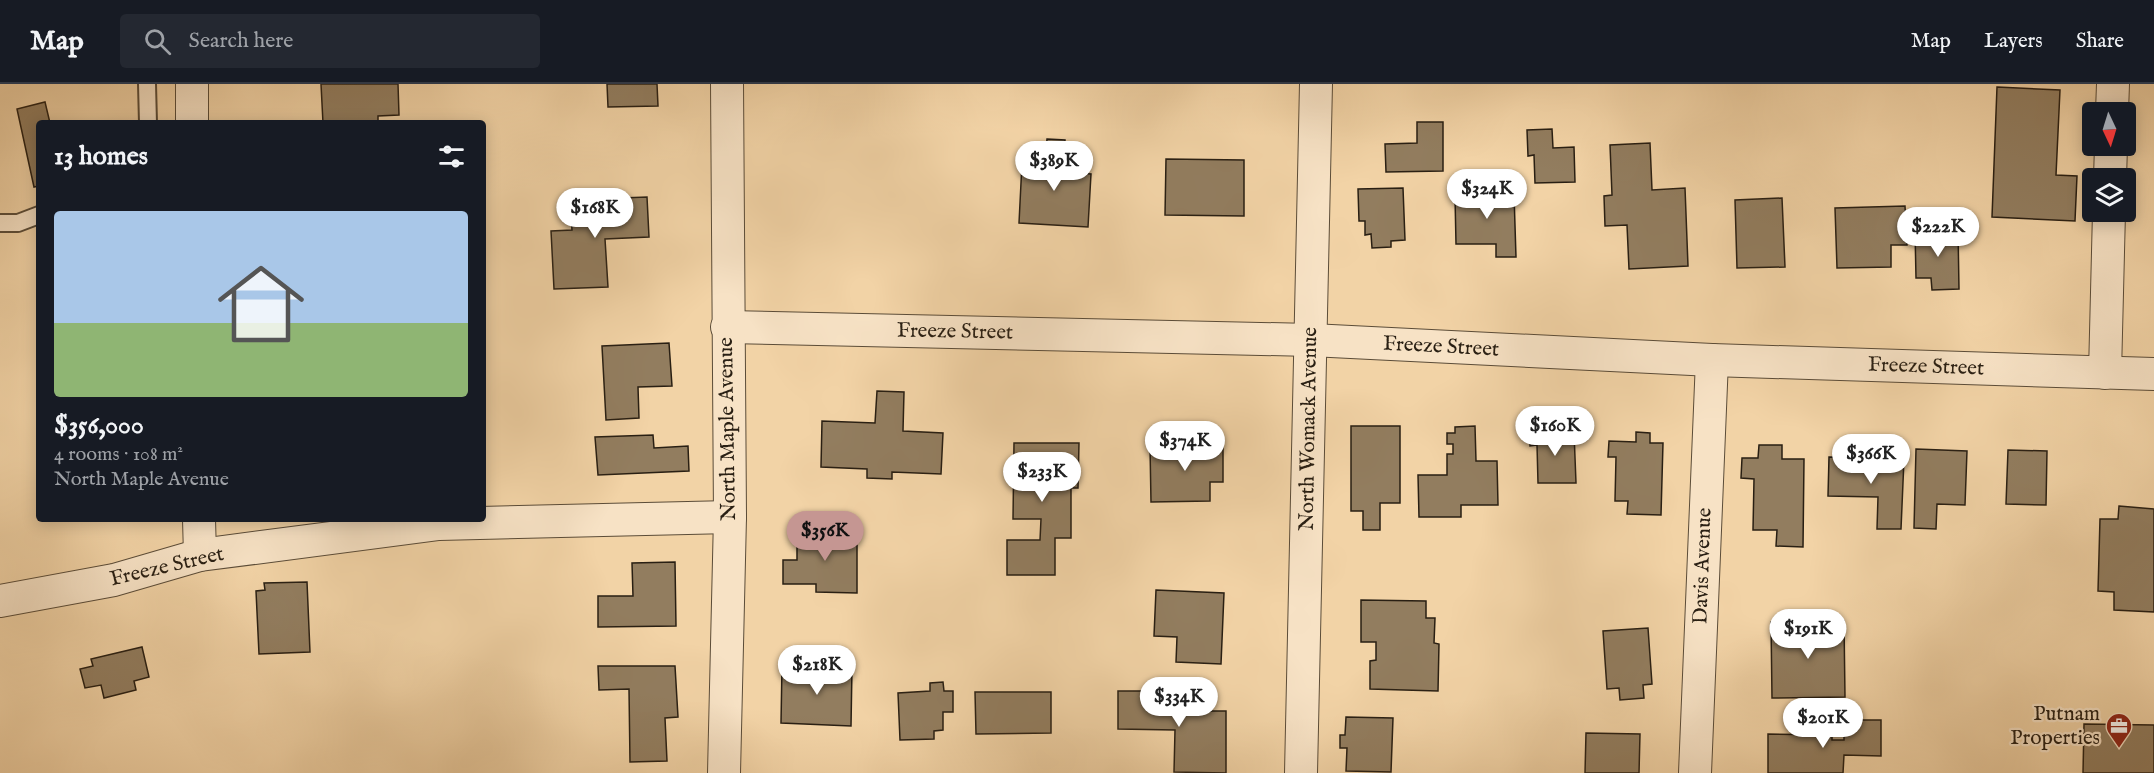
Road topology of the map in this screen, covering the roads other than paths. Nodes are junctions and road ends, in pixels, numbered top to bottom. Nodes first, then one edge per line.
1 (147, 84) edge
2 (192, 84) edge
3 (727, 84) edge
4 (1316, 84) edge
5 (2113, 84) edge
6 (2112, 102) edge
7 (148, 120) edge
8 (192, 120) edge
9 (36, 216) edge
10 (2109, 222) edge
11 (0, 223) edge
12 (727, 327) junction
13 (1311, 340) junction
14 (1712, 360) junction
15 (2105, 373) junction
16 (2154, 374) edge
17 (730, 517) junction
18 (199, 522) edge
19 (200, 555) junction
20 (0, 601) edge
21 (724, 773) edge
22 (1301, 773) edge
23 (1695, 773) edge

1 - 7 lane
2 - 8 street
3 - 12 street, North Maple Avenue
4 - 13 street, North Womack Avenue
5 - 6 street
9 - 11 lane
10 - 15 street
12 - 13 street, Freeze Street
12 - 17 street, North Maple Avenue
13 - 14 street, Freeze Street
13 - 22 street, North Womack Avenue
14 - 15 street, Freeze Street
14 - 23 street, Davis Avenue
15 - 16 street, Freeze Street
17 - 19 street, Freeze Street
17 - 21 street, North Maple Avenue
18 - 19 street
19 - 20 street, Freeze Street

